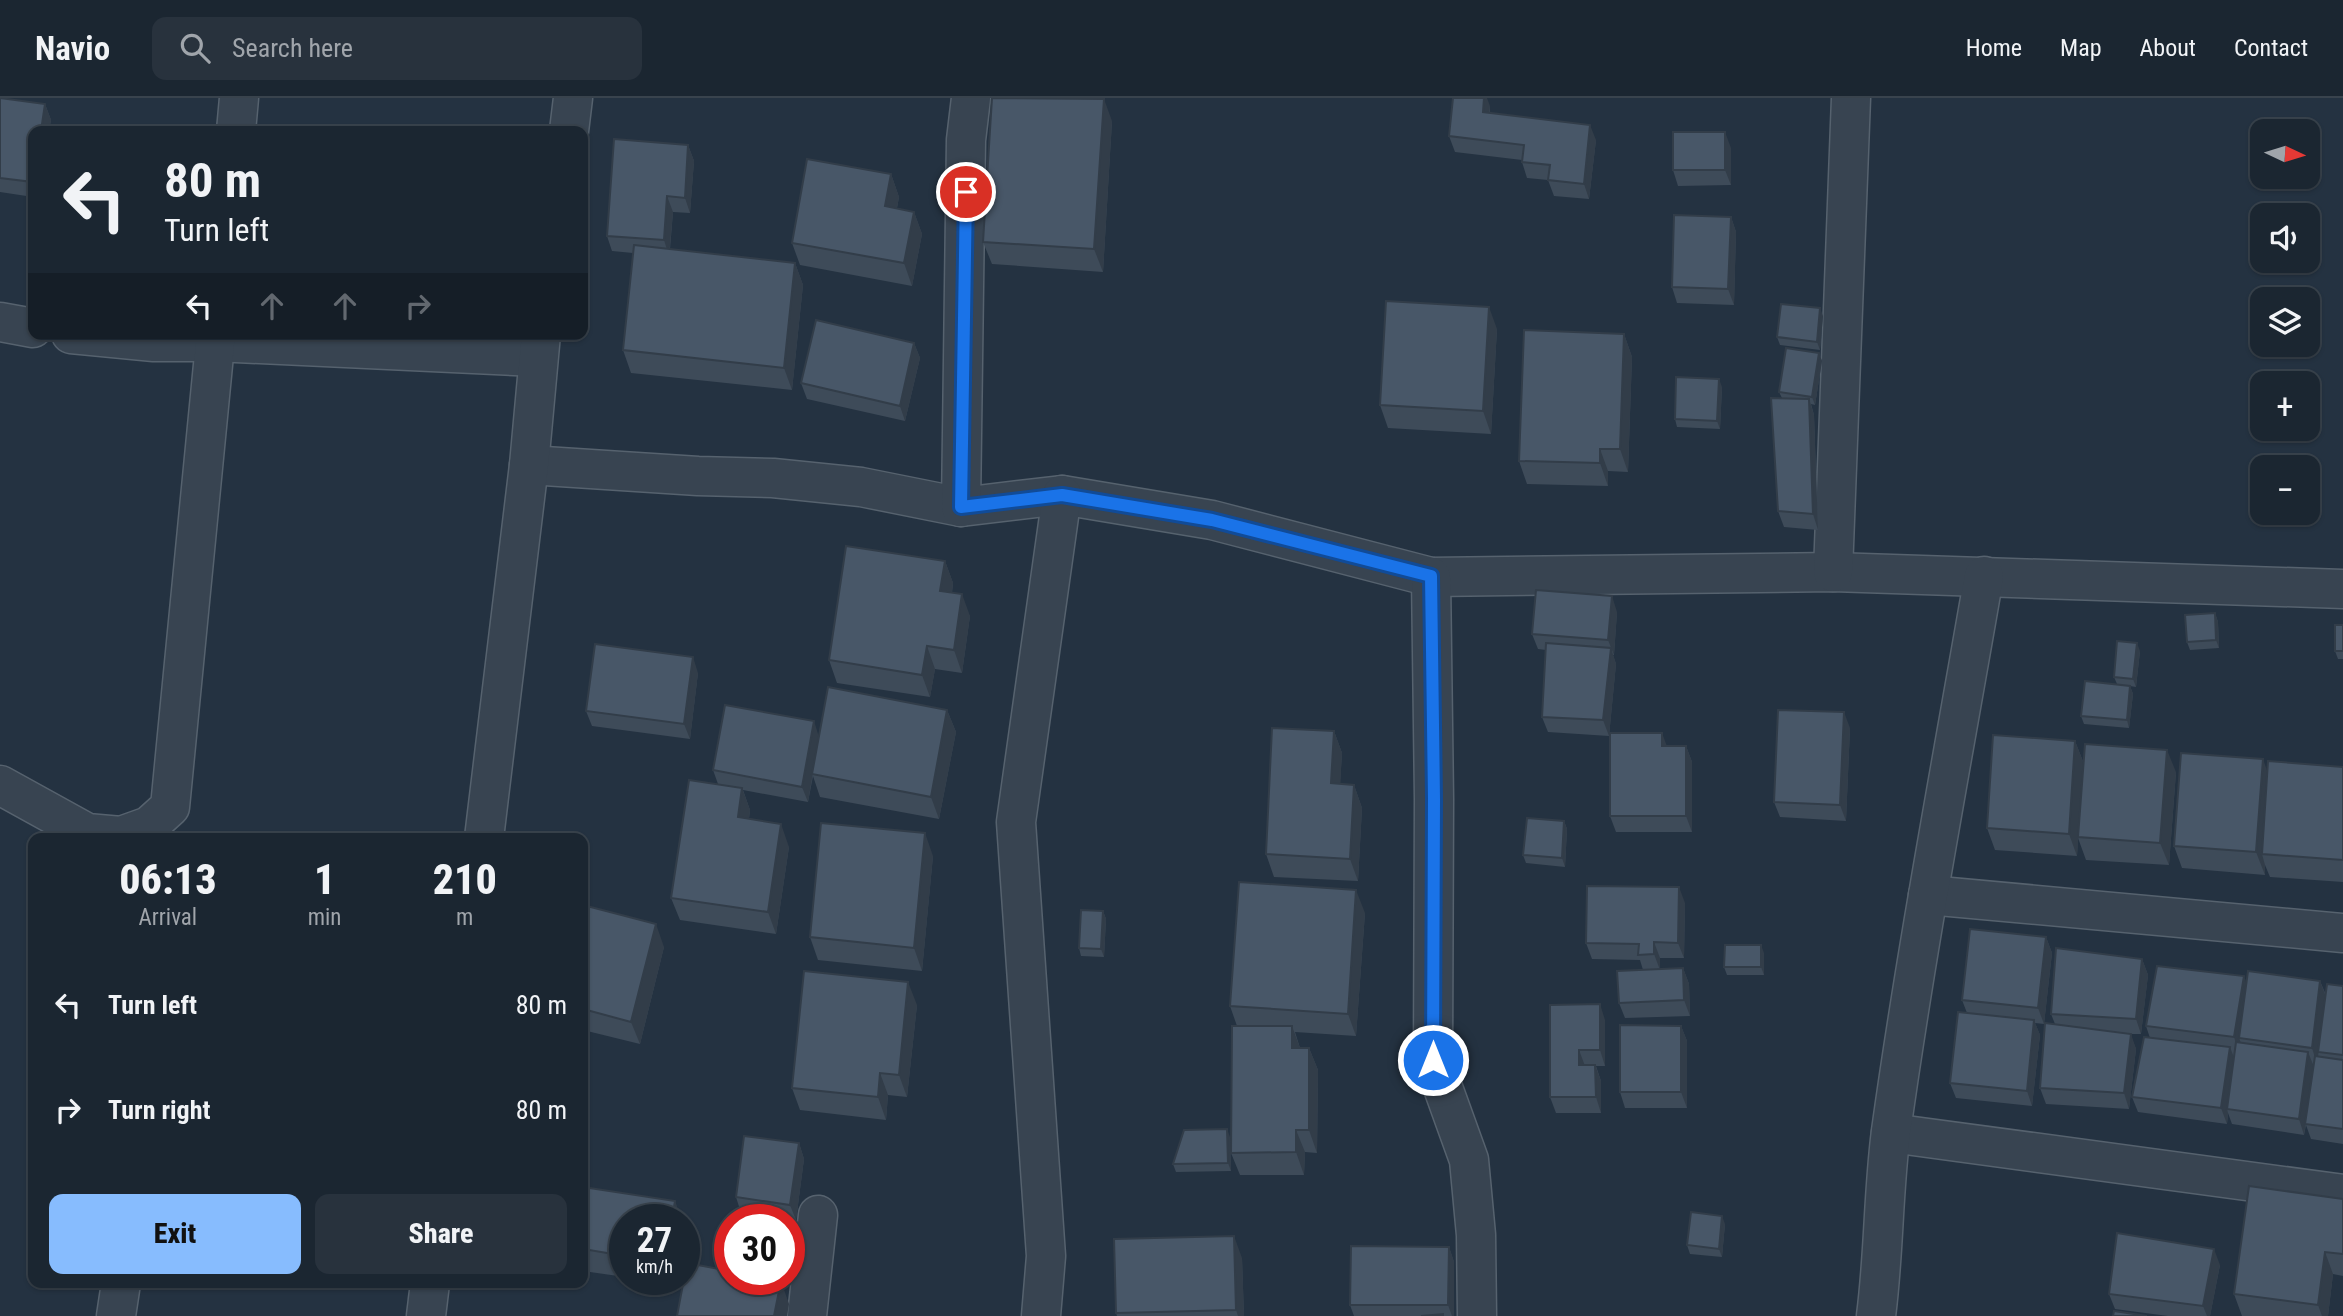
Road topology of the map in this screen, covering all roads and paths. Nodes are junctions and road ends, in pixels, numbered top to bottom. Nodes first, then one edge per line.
1 (239, 98) edge
2 (573, 98) edge
3 (971, 98) edge
4 (1851, 98) edge
5 (236, 126) edge
6 (570, 126) edge
7 (0, 322) edge
8 (28, 327) edge
9 (133, 340) edge
10 (184, 340) edge
11 (215, 340) edge
12 (296, 340) edge
13 (539, 346) edge
14 (529, 465) junction
15 (1062, 495) junction
16 (961, 507) junction
17 (1833, 572) junction
18 (1431, 576) junction
19 (1984, 576) junction
20 (2343, 589) edge
21 (0, 785) edge
22 (151, 832) edge
23 (87, 833) edge
24 (485, 833) edge
25 (1928, 895) junction
26 (2343, 933) edge
27 (1891, 1133) junction
28 (2343, 1194) edge
29 (818, 1215) dead end
30 (120, 1288) edge
31 (429, 1288) edge
32 (116, 1316) edge
33 (426, 1316) edge
34 (807, 1316) edge
35 (1041, 1316) edge
36 (1476, 1316) edge
37 (1876, 1316) edge

1 - 5 street
2 - 6 street
3 - 16 street
4 - 17 street
7 - 8 street
9 - 10 street
11 - 22 street
12 - 13 street
13 - 14 street
14 - 16 street
14 - 24 street
15 - 16 street
15 - 18 street
15 - 35 street
17 - 18 street
17 - 19 street
18 - 36 street
19 - 20 street
19 - 25 street
21 - 23 street
25 - 26 street
25 - 27 street
27 - 28 street
27 - 37 street
29 - 34 street
30 - 32 street
31 - 33 street

